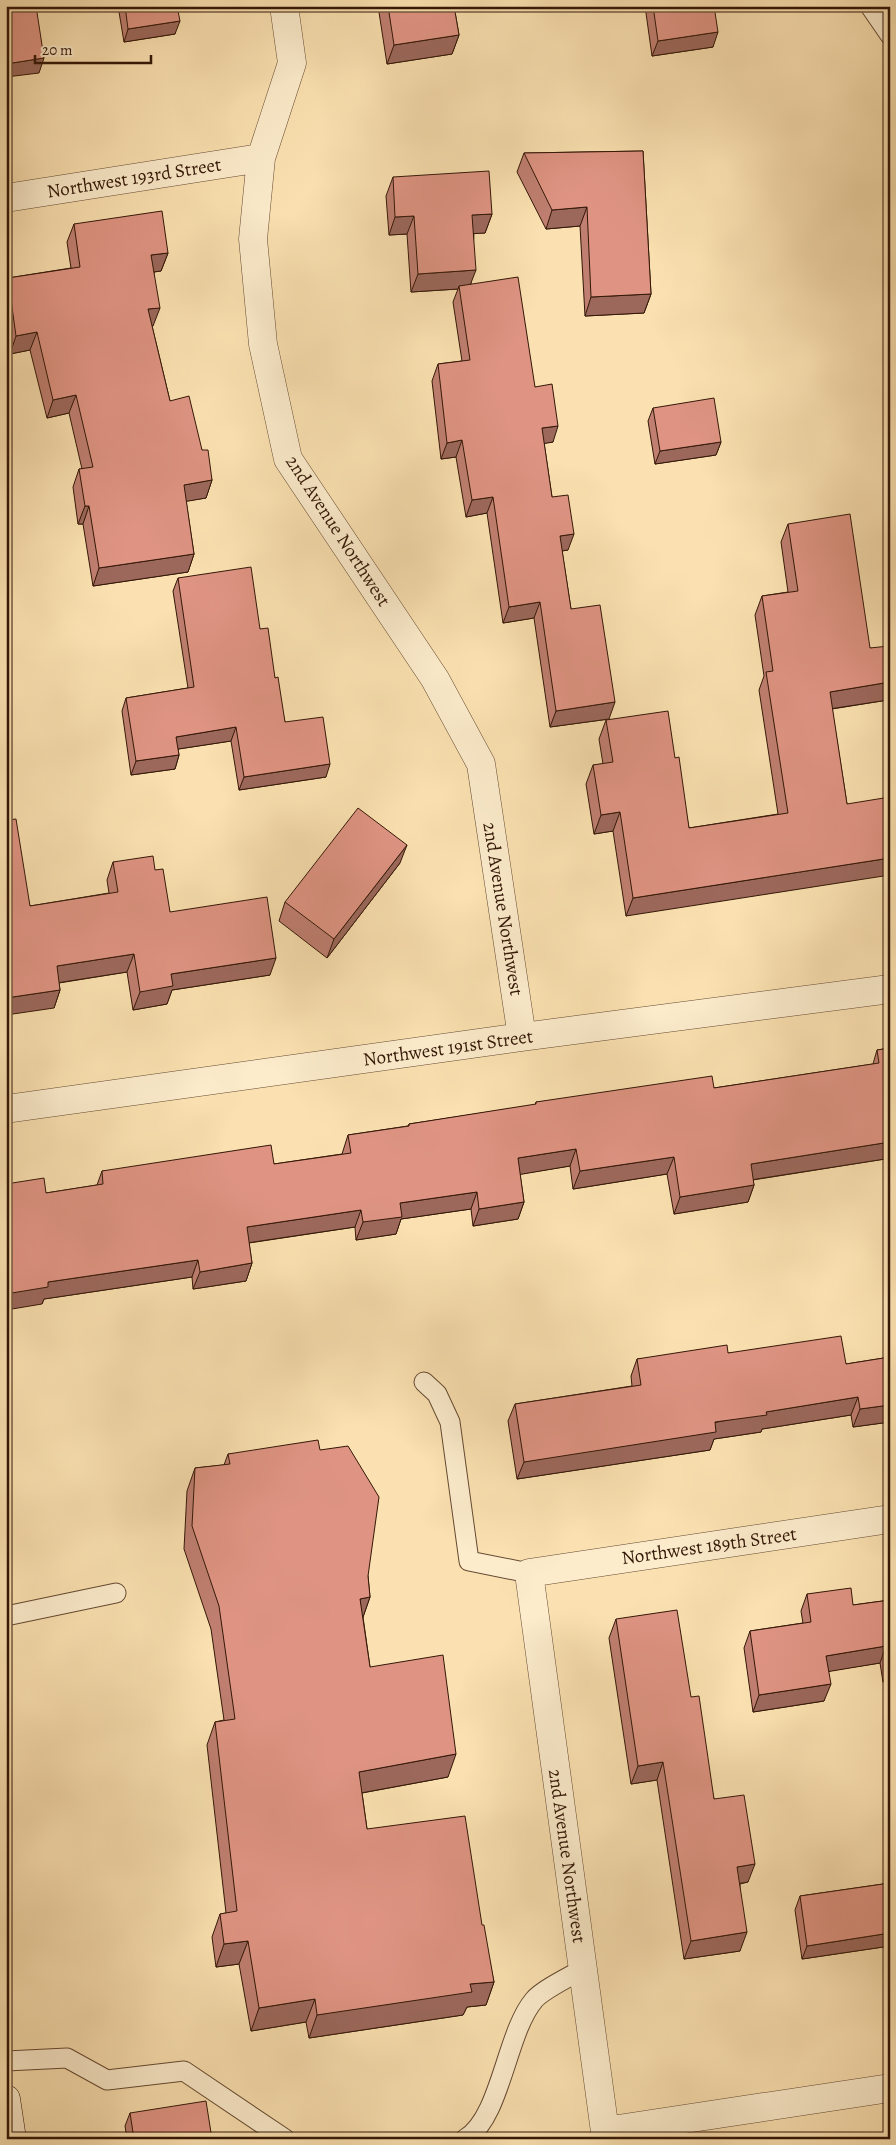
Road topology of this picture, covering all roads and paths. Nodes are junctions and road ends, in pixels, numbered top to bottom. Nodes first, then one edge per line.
1 (284, 6) edge
2 (870, 6) edge
3 (890, 35) edge
4 (261, 158) junction
5 (6, 198) edge
6 (890, 989) edge
7 (522, 1037) junction
8 (6, 1109) edge
9 (424, 1382) dead end
10 (890, 1520) edge
11 (529, 1573) junction
12 (116, 1593) dead end
13 (6, 1616) edge
14 (583, 1969) junction
15 (6, 2061) edge
16 (890, 2088) edge
17 (6, 2099) edge
18 (606, 2135) edge
19 (12, 2139) edge
20 (285, 2139) edge
21 (465, 2139) edge

1 - 4 street, 2nd Avenue Northwest
2 - 3 lane
4 - 5 street, Northwest 193rd Street
4 - 7 street, 2nd Avenue Northwest
6 - 7 street, Northwest 191st Street
7 - 8 street, Northwest 191st Street
9 - 11 lane
10 - 11 street, Northwest 189th Street
11 - 14 street, 2nd Avenue Northwest
12 - 13 lane
14 - 18 street, 2nd Avenue Northwest
14 - 21 lane
15 - 20 lane
16 - 18 street
17 - 19 street

